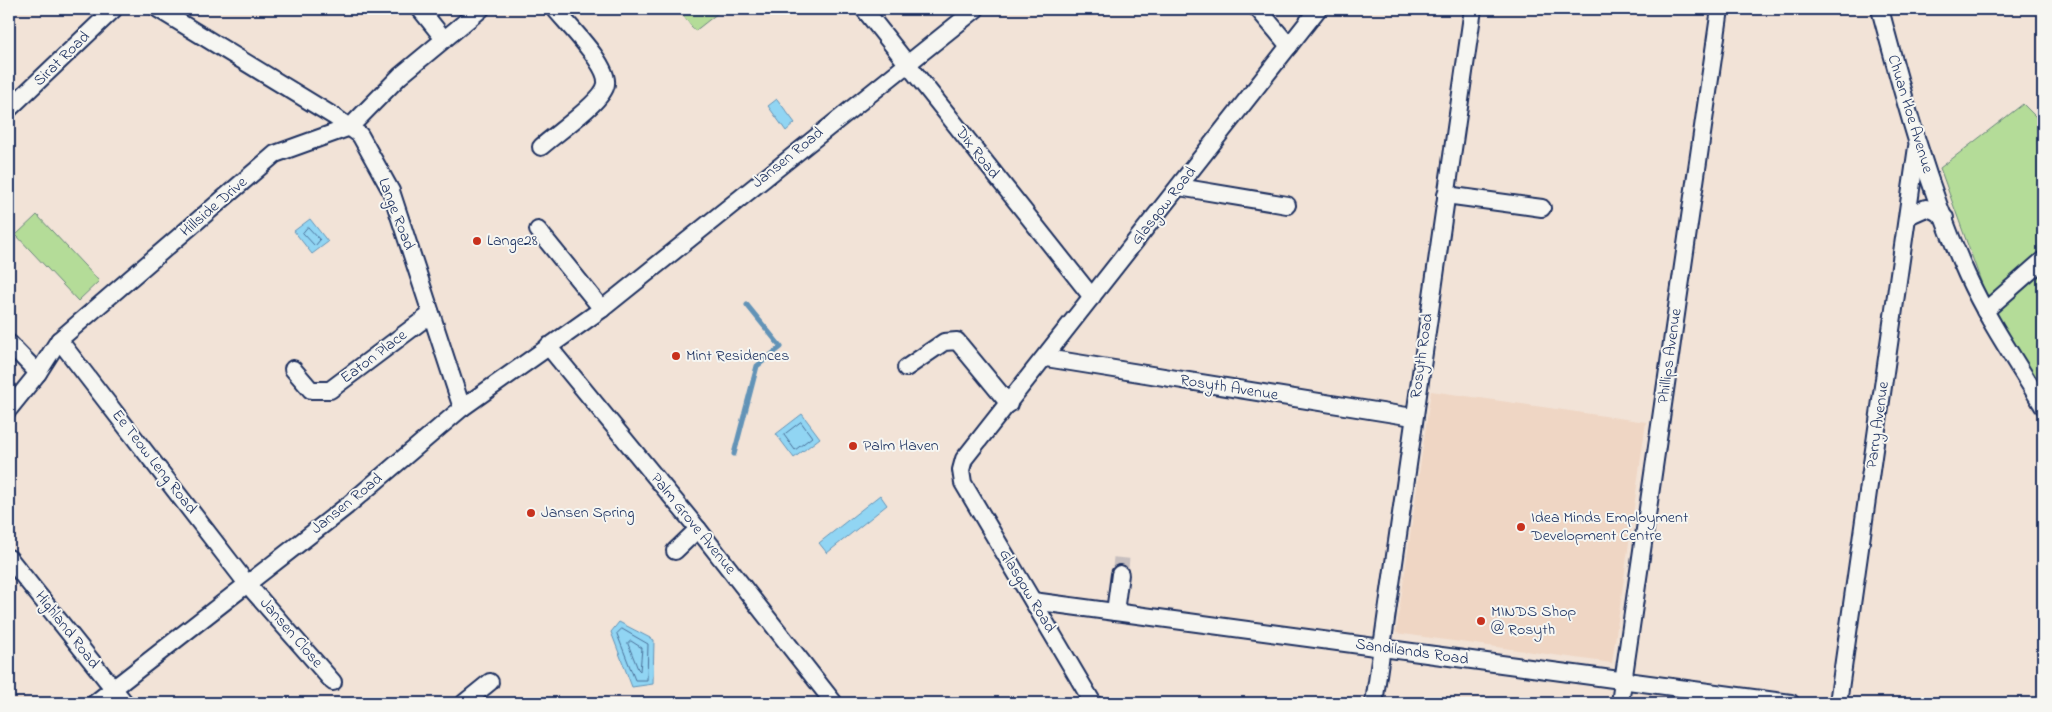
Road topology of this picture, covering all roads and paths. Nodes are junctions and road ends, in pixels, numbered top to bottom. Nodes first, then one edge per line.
1 (114, 9) edge
2 (158, 9) edge
3 (420, 9) edge
4 (481, 9) edge
5 (555, 9) edge
6 (864, 9) edge
7 (976, 9) edge
8 (1258, 9) edge
9 (1318, 9) edge
10 (1473, 9) edge
11 (1720, 9) edge
12 (1880, 9) edge
13 (444, 39) junction
14 (1289, 46) junction
15 (906, 63) junction
16 (9, 110) edge
17 (350, 126) junction
18 (541, 147) dead end
19 (1918, 147) junction
20 (1179, 187) junction
21 (1446, 196) junction
22 (1287, 205) dead end
23 (1542, 208) dead end
24 (1908, 216) junction
25 (1945, 218) junction
26 (538, 230) dead end
27 (2043, 260) edge
28 (1092, 296) junction
29 (602, 309) junction
30 (1984, 311) junction
31 (431, 314) junction
32 (59, 340) junction
33 (9, 343) edge
34 (548, 346) junction
35 (1046, 358) junction
36 (293, 368) dead end
37 (906, 368) dead end
38 (38, 373) junction
39 (1009, 404) junction
40 (2043, 406) edge
41 (462, 408) junction
42 (9, 409) edge
43 (1413, 418) junction
44 (698, 529) junction
45 (675, 551) dead end
46 (9, 558) edge
47 (1120, 574) tunnel mouth
48 (248, 585) junction
49 (1033, 601) junction
50 (1115, 612) junction
51 (1382, 648) junction
52 (1623, 681) junction
53 (333, 682) dead end
54 (490, 682) dead end
55 (114, 689) junction
56 (95, 703) edge
57 (125, 703) edge
58 (464, 703) edge
59 (834, 703) edge
60 (1093, 703) edge
61 (1374, 703) edge
62 (1620, 703) edge
63 (1791, 703) edge
64 (1838, 703) edge

1 - 16 street, Sirat Road
2 - 17 street, Lange Road
3 - 13 street
4 - 13 street, Hillside Drive
5 - 18 street
6 - 15 street, Dix Road
7 - 15 street, Jansen Road
8 - 14 street
9 - 14 street, Glasgow Road
10 - 21 street, Rosyth Road
11 - 52 street, Phillips Avenue
12 - 19 street, Chuan Hoe Avenue
13 - 17 street, Hillside Drive
14 - 20 street, Glasgow Road
15 - 28 street, Dix Road
15 - 29 street, Jansen Road
17 - 31 street, Lange Road
17 - 32 street, Hillside Drive
19 - 24 street, Parry Avenue
19 - 25 street, Chuan Hoe Avenue
20 - 22 street
20 - 28 street, Glasgow Road
21 - 23 street
21 - 43 street, Rosyth Road
24 - 25 street
24 - 64 street, Parry Avenue
25 - 30 street, Chuan Hoe Avenue
26 - 29 street
27 - 30 street
28 - 35 street, Glasgow Road
29 - 34 street, Jansen Road
30 - 40 street, Chuan Hoe Avenue
31 - 36 street, Eaton Place
31 - 41 street, Lange Road
32 - 38 street, Hillside Drive
32 - 48 street, Ee Teow Leng Road
33 - 38 street
34 - 41 street, Jansen Road
34 - 44 street, Palm Grove Avenue
35 - 39 street, Glasgow Road
35 - 43 street, Rosyth Avenue
37 - 39 street
38 - 42 street, Hillside Drive
39 - 49 street, Glasgow Road
41 - 48 street, Jansen Road
43 - 51 street, Rosyth Road
44 - 45 street
44 - 59 street, Palm Grove Avenue
46 - 55 street, Highland Road
47 - 50 street
48 - 53 street, Jansen Close
48 - 55 street, Jansen Road
49 - 50 street, Sandilands Road
49 - 60 street, Glasgow Road
50 - 51 street, Sandilands Road
51 - 52 street, Sandilands Road
51 - 61 street, Rosyth Road
52 - 62 street, Phillips Avenue
52 - 63 street, Sandilands Road
54 - 58 street
55 - 56 street, Jansen Road
55 - 57 street, Highland Road

